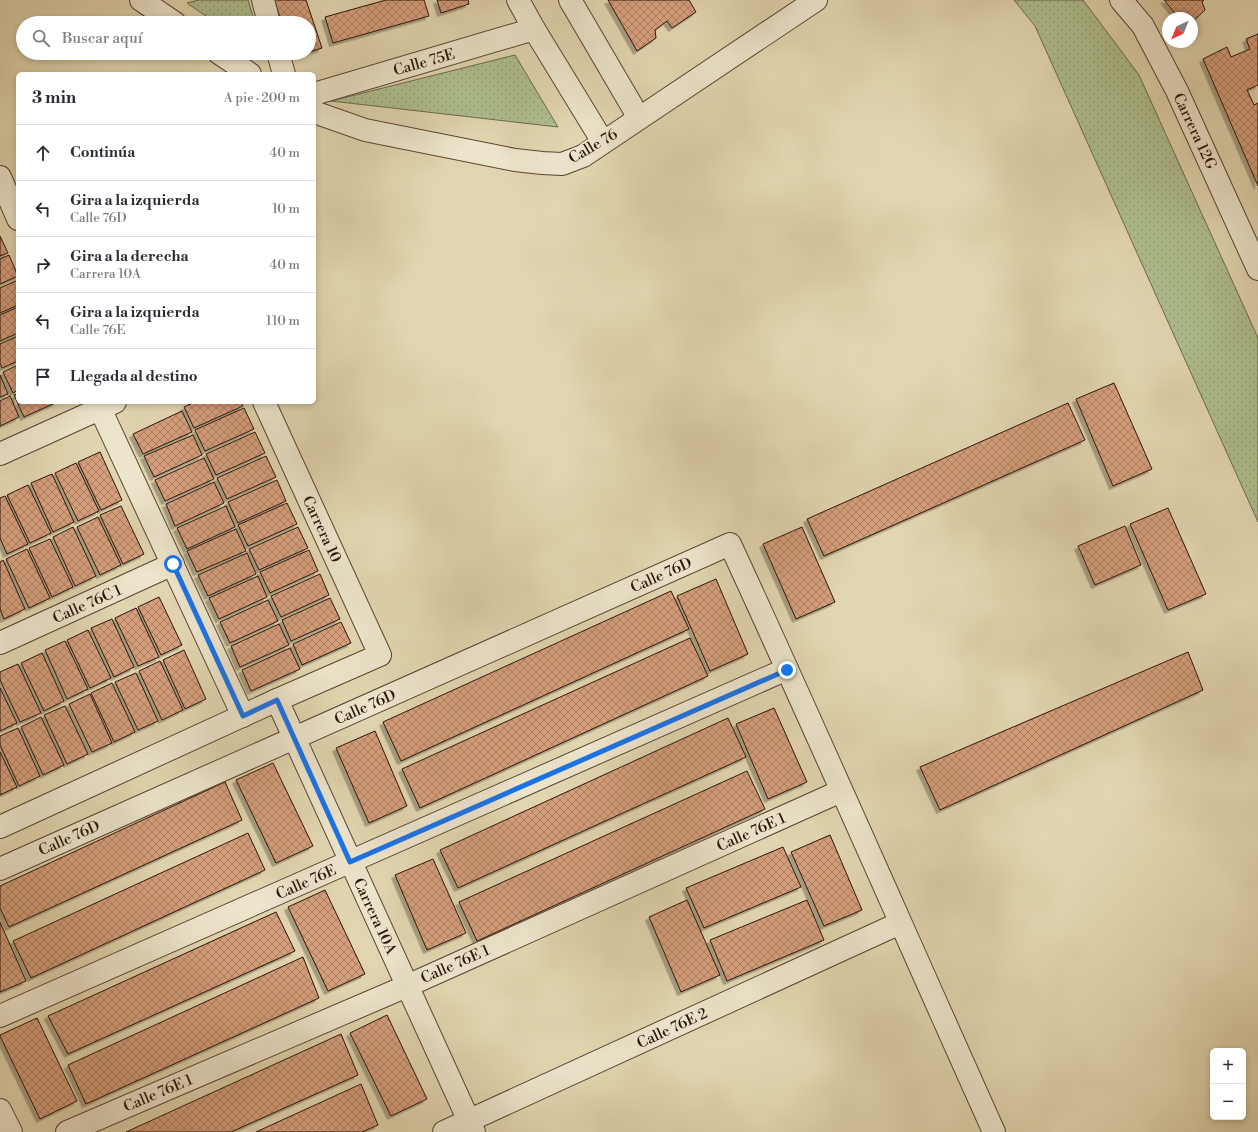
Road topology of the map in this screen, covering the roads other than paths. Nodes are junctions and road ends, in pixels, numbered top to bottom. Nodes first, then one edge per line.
1 (141, 0) edge
2 (263, 0) edge
3 (518, 0) edge
4 (570, 0) edge
5 (816, 0) edge
6 (1121, 0) edge
7 (165, 16) edge
8 (268, 16) edge
9 (534, 29) junction
10 (229, 60) edge
11 (280, 60) edge
12 (247, 72) edge
13 (283, 72) edge
14 (316, 93) edge
15 (316, 113) edge
16 (639, 118) junction
17 (603, 142) junction
18 (0, 177) edge
19 (16, 214) edge
20 (1258, 269) edge
21 (104, 404) edge
22 (265, 404) edge
23 (0, 454) edge
24 (173, 564) junction
25 (0, 643) edge
26 (787, 670) junction
27 (277, 700) junction
28 (243, 716) junction
29 (294, 738) junction
30 (841, 792) junction
31 (0, 827) edge
32 (350, 862) junction
33 (0, 869) edge
34 (900, 923) junction
35 (407, 986) junction
36 (0, 1016) edge
37 (0, 1110) edge
38 (472, 1126) edge
39 (10, 1132) edge
40 (67, 1132) edge
41 (444, 1132) edge
42 (994, 1132) edge

1 - 7 street
2 - 8 street
3 - 9 street
4 - 16 street
5 - 16 street, Calle 76
6 - 20 street, Carrera 12G
9 - 14 street, Calle 75E
9 - 17 street
10 - 12 street
11 - 13 street
15 - 17 street, Calle 76
16 - 17 street, Calle 76
18 - 19 street
21 - 23 street
21 - 24 street
22 - 27 street, Carrera 10
24 - 25 street, Calle 76C 1
24 - 28 street
26 - 29 street, Calle 76D
26 - 30 street
26 - 32 street, Calle 76E
27 - 28 street
27 - 29 street, Carrera 10A
28 - 31 street
29 - 32 street, Carrera 10A
29 - 33 street, Calle 76D
30 - 34 street
30 - 35 street, Calle 76E 1
32 - 35 street, Carrera 10A
32 - 36 street, Calle 76E
34 - 38 street, Calle 76E 2
34 - 42 street
35 - 38 street, Carrera 10A
35 - 40 street, Calle 76E 1
37 - 39 street
38 - 41 street, Calle 76E 2

